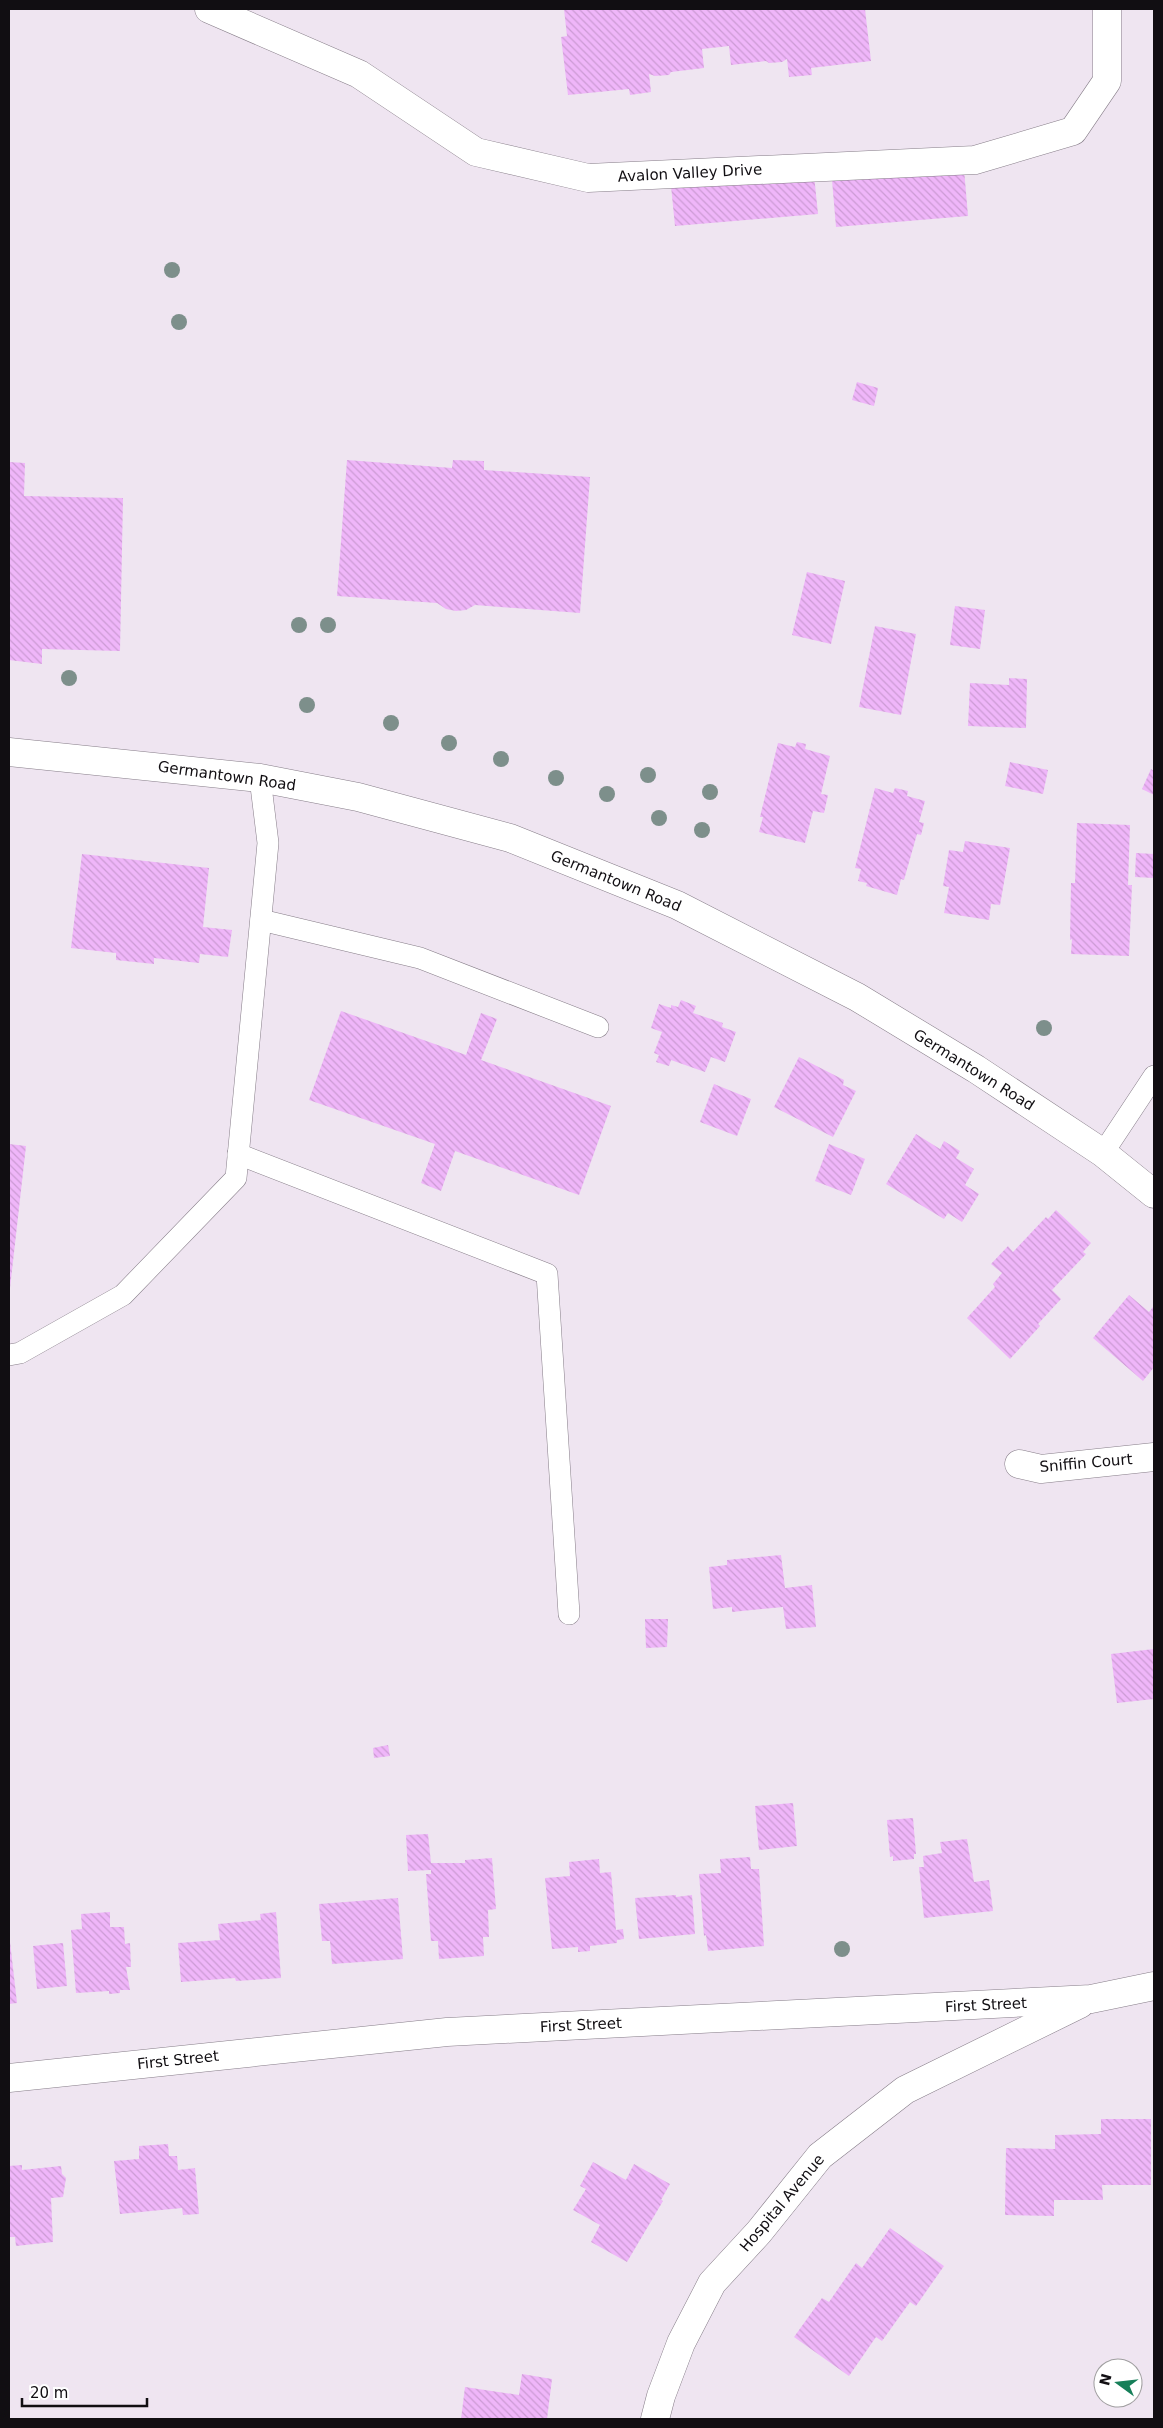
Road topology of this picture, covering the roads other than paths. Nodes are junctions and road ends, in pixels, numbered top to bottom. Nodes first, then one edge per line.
1 (209, 9) edge
2 (1107, 9) edge
3 (9, 752) edge
4 (260, 778) junction
5 (261, 920) junction
6 (598, 1027) dead end
7 (1154, 1076) edge
8 (1103, 1153) junction
9 (238, 1154) junction
10 (1154, 1194) edge
11 (9, 1355) edge
12 (1154, 1457) edge
13 (1018, 1464) dead end
14 (570, 1614) dead end
15 (1154, 1986) edge
16 (1091, 1999) junction
17 (9, 2078) edge
18 (655, 2419) edge

1 - 2 street, Avalon Valley Drive
3 - 4 street, Germantown Road
4 - 5 lane
4 - 8 street, Germantown Road
5 - 6 lane
5 - 9 lane
7 - 8 lane
8 - 10 street, Germantown Road
9 - 11 lane
9 - 14 lane
12 - 13 street, Sniffin Court
15 - 16 street, First Street
16 - 17 street, First Street
16 - 18 street, Hospital Avenue

